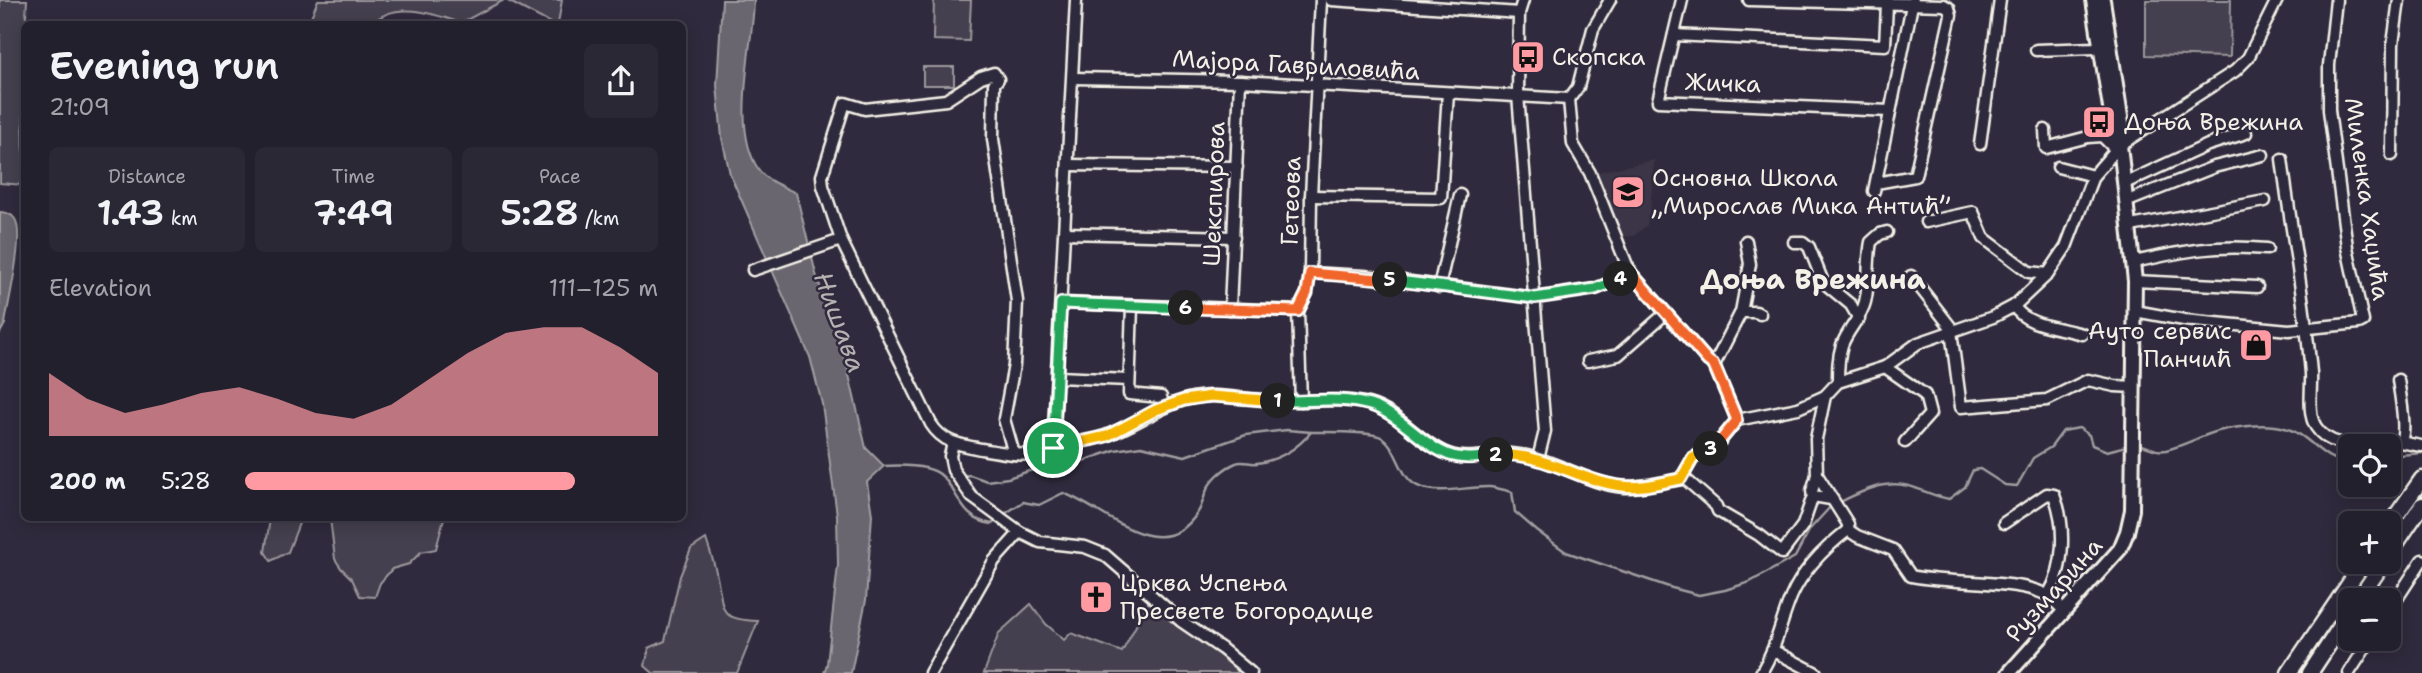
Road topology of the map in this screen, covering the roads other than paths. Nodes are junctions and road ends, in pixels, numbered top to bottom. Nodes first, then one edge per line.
1 (1076, 0) edge
2 (1321, 0) edge
3 (1331, 0) edge
4 (1523, 0) edge
5 (1610, 0) edge
6 (1682, 0) edge
7 (1749, 0) edge
8 (2000, 0) edge
9 (2094, 0) edge
10 (2103, 0) edge
11 (2277, 0) edge
12 (2336, 0) edge
13 (2399, 0) edge
14 (1912, 2) edge
15 (1887, 5) junction
16 (1519, 13) junction
17 (1674, 35) junction
18 (2101, 44) junction
19 (2036, 50) dead end
20 (1073, 78) junction
21 (1240, 81) junction
22 (1316, 85) junction
23 (1448, 93) junction
24 (1518, 95) junction
25 (1569, 99) junction
26 (1891, 111) junction
27 (2045, 131) dead end
28 (2246, 134) dead end
29 (1980, 144) dead end
30 (2118, 147) junction
31 (2263, 155) dead end
32 (2392, 155) dead end
33 (2282, 159) dead end
34 (1068, 165) junction
35 (1237, 167) junction
36 (2058, 167) dead end
37 (2093, 176) junction
38 (2125, 183) junction
39 (1460, 195) dead end
40 (1311, 196) junction
41 (2128, 201) junction
42 (2265, 201) dead end
43 (1926, 222) dead end
44 (2131, 226) junction
45 (1887, 232) dead end
46 (1065, 233) junction
47 (1234, 237) junction
48 (841, 240) junction
49 (1746, 242) dead end
50 (1794, 242) dead end
51 (2267, 248) dead end
52 (2134, 261) junction
53 (753, 270) dead end
54 (1310, 273) junction
55 (1632, 274) junction
56 (2048, 274) junction
57 (1911, 276) dead end
58 (2135, 281) junction
59 (1439, 287) junction
60 (2257, 287) dead end
61 (1535, 298) junction
62 (1061, 303) junction
63 (1132, 306) junction
64 (2014, 306) junction
65 (1230, 309) junction
66 (1298, 311) junction
67 (2135, 311) junction
68 (1741, 312) junction
69 (1666, 313) junction
70 (1760, 314) dead end
71 (1859, 318) junction
72 (1952, 330) junction
73 (2305, 330) junction
74 (2082, 334) dead end
75 (1588, 360) dead end
76 (1714, 365) junction
77 (1885, 367) junction
78 (1057, 377) junction
79 (1129, 380) junction
80 (2398, 380) dead end
81 (1838, 382) junction
82 (2134, 387) junction
83 (1825, 396) junction
84 (1301, 401) junction
85 (1164, 407) junction
86 (1737, 420) junction
87 (2401, 437) edge
88 (1905, 442) dead end
89 (2338, 442) edge
90 (2401, 442) edge
91 (953, 443) junction
92 (2421, 446) edge
93 (1053, 448) junction
94 (1014, 454) junction
95 (1538, 459) junction
96 (1817, 475) junction
97 (1682, 476) junction
98 (2422, 479) edge
99 (1813, 496) junction
100 (1831, 499) junction
101 (2422, 505) edge
102 (2400, 511) edge
103 (2004, 523) dead end
104 (1848, 530) junction
105 (1020, 532) junction
106 (2401, 536) edge
107 (2422, 560) edge
108 (2356, 574) edge
109 (2401, 592) edge
110 (2048, 595) junction
111 (2064, 611) junction
112 (2338, 630) edge
113 (2363, 651) edge
114 (1774, 652) junction
115 (930, 673) edge
116 (1251, 673) edge
117 (1761, 673) edge
118 (1816, 673) edge
119 (2008, 673) edge
120 (2289, 673) edge
121 (2310, 673) edge
122 (2349, 673) edge

1 - 20 street
2 - 22 street, Гетеова
3 - 16 street
4 - 16 street
5 - 25 street
6 - 17 street, Жичка
7 - 15 street
8 - 29 street
9 - 18 main road
10 - 30 main road
11 - 30 street
12 - 73 street, Миленка Хаџића
13 - 32 street
14 - 15 street
14 - 26 street
14 - 26 street
15 - 17 street
16 - 24 street
17 - 26 street, Жичка
18 - 19 street
18 - 30 main road
20 - 21 street, Мајора Гавриловића
20 - 34 street
21 - 22 street, Мајора Гавриловића
21 - 35 street, Шекспирова
22 - 23 street, Мајора Гавриловића
22 - 40 street, Гетеова
23 - 24 street, Мајора Гавриловића
23 - 40 street
24 - 25 street, Мајора Гавриловића
24 - 61 street
25 - 55 street
27 - 30 street
28 - 38 street
30 - 37 street
30 - 38 main road, Рузмарина
31 - 41 street
33 - 73 street
34 - 35 street
34 - 46 street
35 - 47 street, Шекспирова
36 - 37 street
37 - 56 street
38 - 41 main road, Рузмарина
39 - 59 street
40 - 54 street, Гетеова
41 - 44 main road, Рузмарина
42 - 44 street
43 - 56 street
44 - 52 main road, Рузмарина
45 - 71 street
46 - 47 street
46 - 62 street
47 - 65 street, Шекспирова
48 - 53 street
48 - 91 street
48 - 94 street
49 - 68 street
50 - 71 street
51 - 52 street
52 - 58 main road, Рузмарина
54 - 59 street
54 - 66 street, Гетеова
55 - 61 street
55 - 69 street
56 - 64 street
57 - 72 street
58 - 60 street
58 - 67 main road, Рузмарина
59 - 61 street
61 - 95 street
62 - 63 street
62 - 78 street
63 - 65 street
63 - 79 street
64 - 72 street
64 - 74 street
65 - 66 street
66 - 84 street, Гетеова
67 - 73 street
67 - 82 main road, Рузмарина
68 - 70 street
68 - 76 street
69 - 75 street
69 - 76 street
71 - 81 street
72 - 77 street
72 - 82 street
73 - 89 street
76 - 86 street
77 - 81 street
77 - 88 street
78 - 79 street
78 - 93 street
79 - 85 street
80 - 87 street
81 - 83 street
82 - 111 main road, Рузмарина
83 - 86 street
83 - 96 street
84 - 85 street
84 - 95 street
85 - 93 street
86 - 97 street
90 - 92 street
91 - 94 street
91 - 105 street
93 - 94 street
95 - 97 street
96 - 99 street
96 - 100 street
97 - 99 street
98 - 102 highway
99 - 100 street
100 - 104 street
101 - 106 highway
103 - 110 street
104 - 110 street
104 - 114 street
105 - 115 street
105 - 116 street
107 - 109 street
108 - 120 highway
110 - 111 street
111 - 119 main road, Рузмарина
112 - 121 highway
113 - 122 street
114 - 117 street
114 - 118 street

